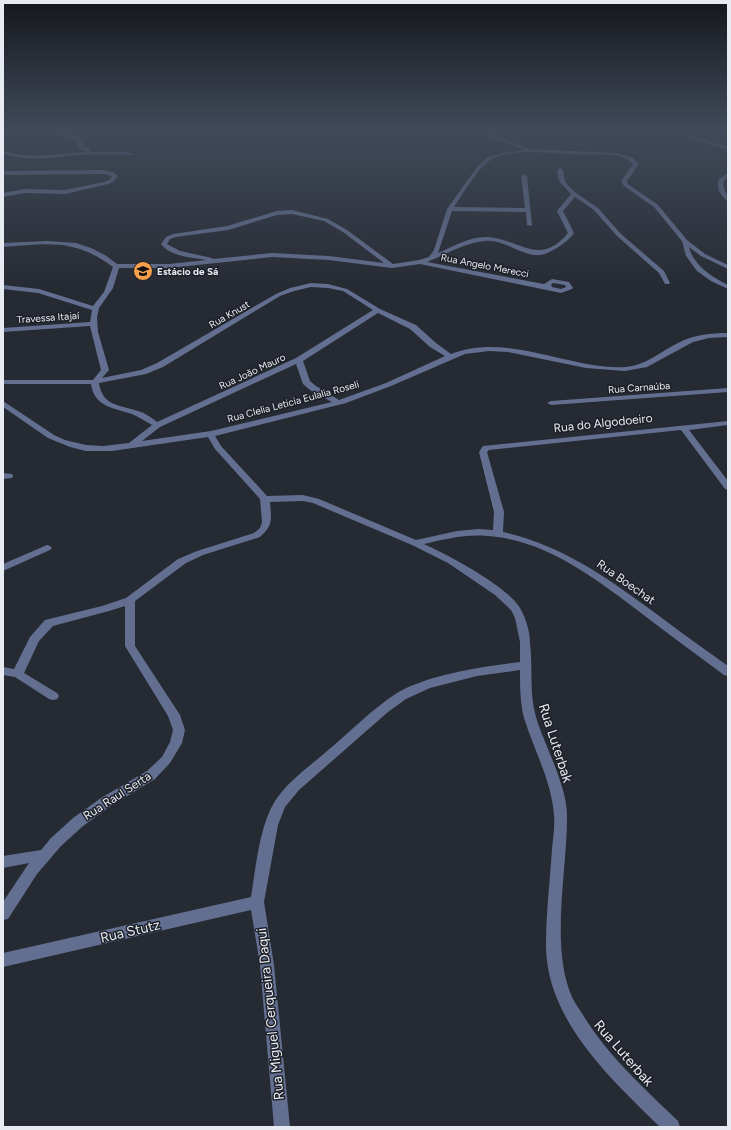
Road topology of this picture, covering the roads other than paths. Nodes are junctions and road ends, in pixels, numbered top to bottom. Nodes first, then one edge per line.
1 (103, 184) edge
2 (468, 184) edge
3 (525, 184) edge
4 (565, 184) edge
5 (625, 184) edge
6 (720, 184) edge
7 (574, 194) junction
8 (3, 195) edge
9 (728, 199) edge
10 (564, 206) junction
11 (590, 206) junction
12 (450, 209) junction
13 (528, 210) junction
14 (530, 225) dead end
15 (685, 241) junction
16 (3, 245) edge
17 (431, 258) junction
18 (217, 261) junction
19 (420, 262) junction
20 (116, 266) junction
21 (392, 266) junction
22 (728, 267) edge
23 (667, 283) dead end
24 (3, 287) edge
25 (547, 287) dead end
26 (728, 287) edge
27 (95, 309) junction
28 (378, 310) junction
29 (94, 324) junction
30 (3, 330) edge
31 (728, 335) edge
32 (450, 356) junction
33 (300, 360) junction
34 (3, 382) edge
35 (95, 382) junction
36 (728, 390) edge
37 (338, 402) junction
38 (3, 403) edge
39 (551, 403) dead end
40 (728, 423) edge
41 (157, 425) junction
42 (683, 427) junction
43 (210, 434) junction
44 (132, 445) junction
45 (728, 487) edge
46 (265, 499) junction
47 (498, 534) junction
48 (415, 543) junction
49 (47, 548) dead end
50 (3, 568) edge
51 (130, 600) junction
52 (526, 665) junction
53 (3, 671) edge
54 (728, 672) edge
55 (18, 674) junction
56 (53, 696) dead end
57 (45, 855) junction
58 (3, 862) edge
59 (256, 902) junction
60 (3, 914) edge
61 (3, 960) edge
62 (282, 1127) edge
63 (672, 1127) edge

1 - 8 street
2 - 12 street
3 - 13 street
4 - 7 street
5 - 15 street
6 - 9 street
7 - 10 street
7 - 11 street
10 - 11 street
10 - 17 street
11 - 23 street
12 - 13 street
12 - 17 street
13 - 14 street
15 - 22 street
15 - 26 street
16 - 20 street
17 - 19 street
18 - 20 street
18 - 21 street
18 - 21 street
19 - 21 street
19 - 25 street, Rua Angelo Merecci
20 - 27 street
24 - 27 street
27 - 29 street
28 - 32 street, Rua Knust
28 - 33 street, Rua João Mauro
28 - 35 street, Rua Knust
29 - 30 street, Travessa Itajaí
29 - 35 street
31 - 32 street, Rua Clelia Leticia Eulalia Roseli
32 - 37 street, Rua Clelia Leticia Eulalia Roseli
33 - 37 street
33 - 41 street, Rua João Mauro
34 - 35 street, Rua Knust
35 - 41 street
36 - 39 street, Rua Carnaúba
37 - 43 street, Rua Clelia Leticia Eulalia Roseli
38 - 44 street, Rua Clelia Leticia Eulalia Roseli
40 - 42 street, Rua do Algodoeiro
41 - 44 street, Rua João Mauro
42 - 45 street
42 - 47 street, Rua do Algodoeiro
43 - 44 street, Rua Clelia Leticia Eulalia Roseli
43 - 46 street
46 - 48 street, Rua Luterbak
46 - 51 street
47 - 48 street, Rua Boechat
47 - 54 street, Rua Boechat
48 - 52 street, Rua Luterbak
49 - 50 street
51 - 55 street
51 - 57 street, Rua Raul Serta
52 - 59 street
52 - 63 street, Rua Luterbak
53 - 55 street
55 - 56 street
57 - 58 street
57 - 60 street, Rua Raul Serta
59 - 61 street, Rua Stutz
59 - 62 street, Rua Miguel Cerqueira Daqui

